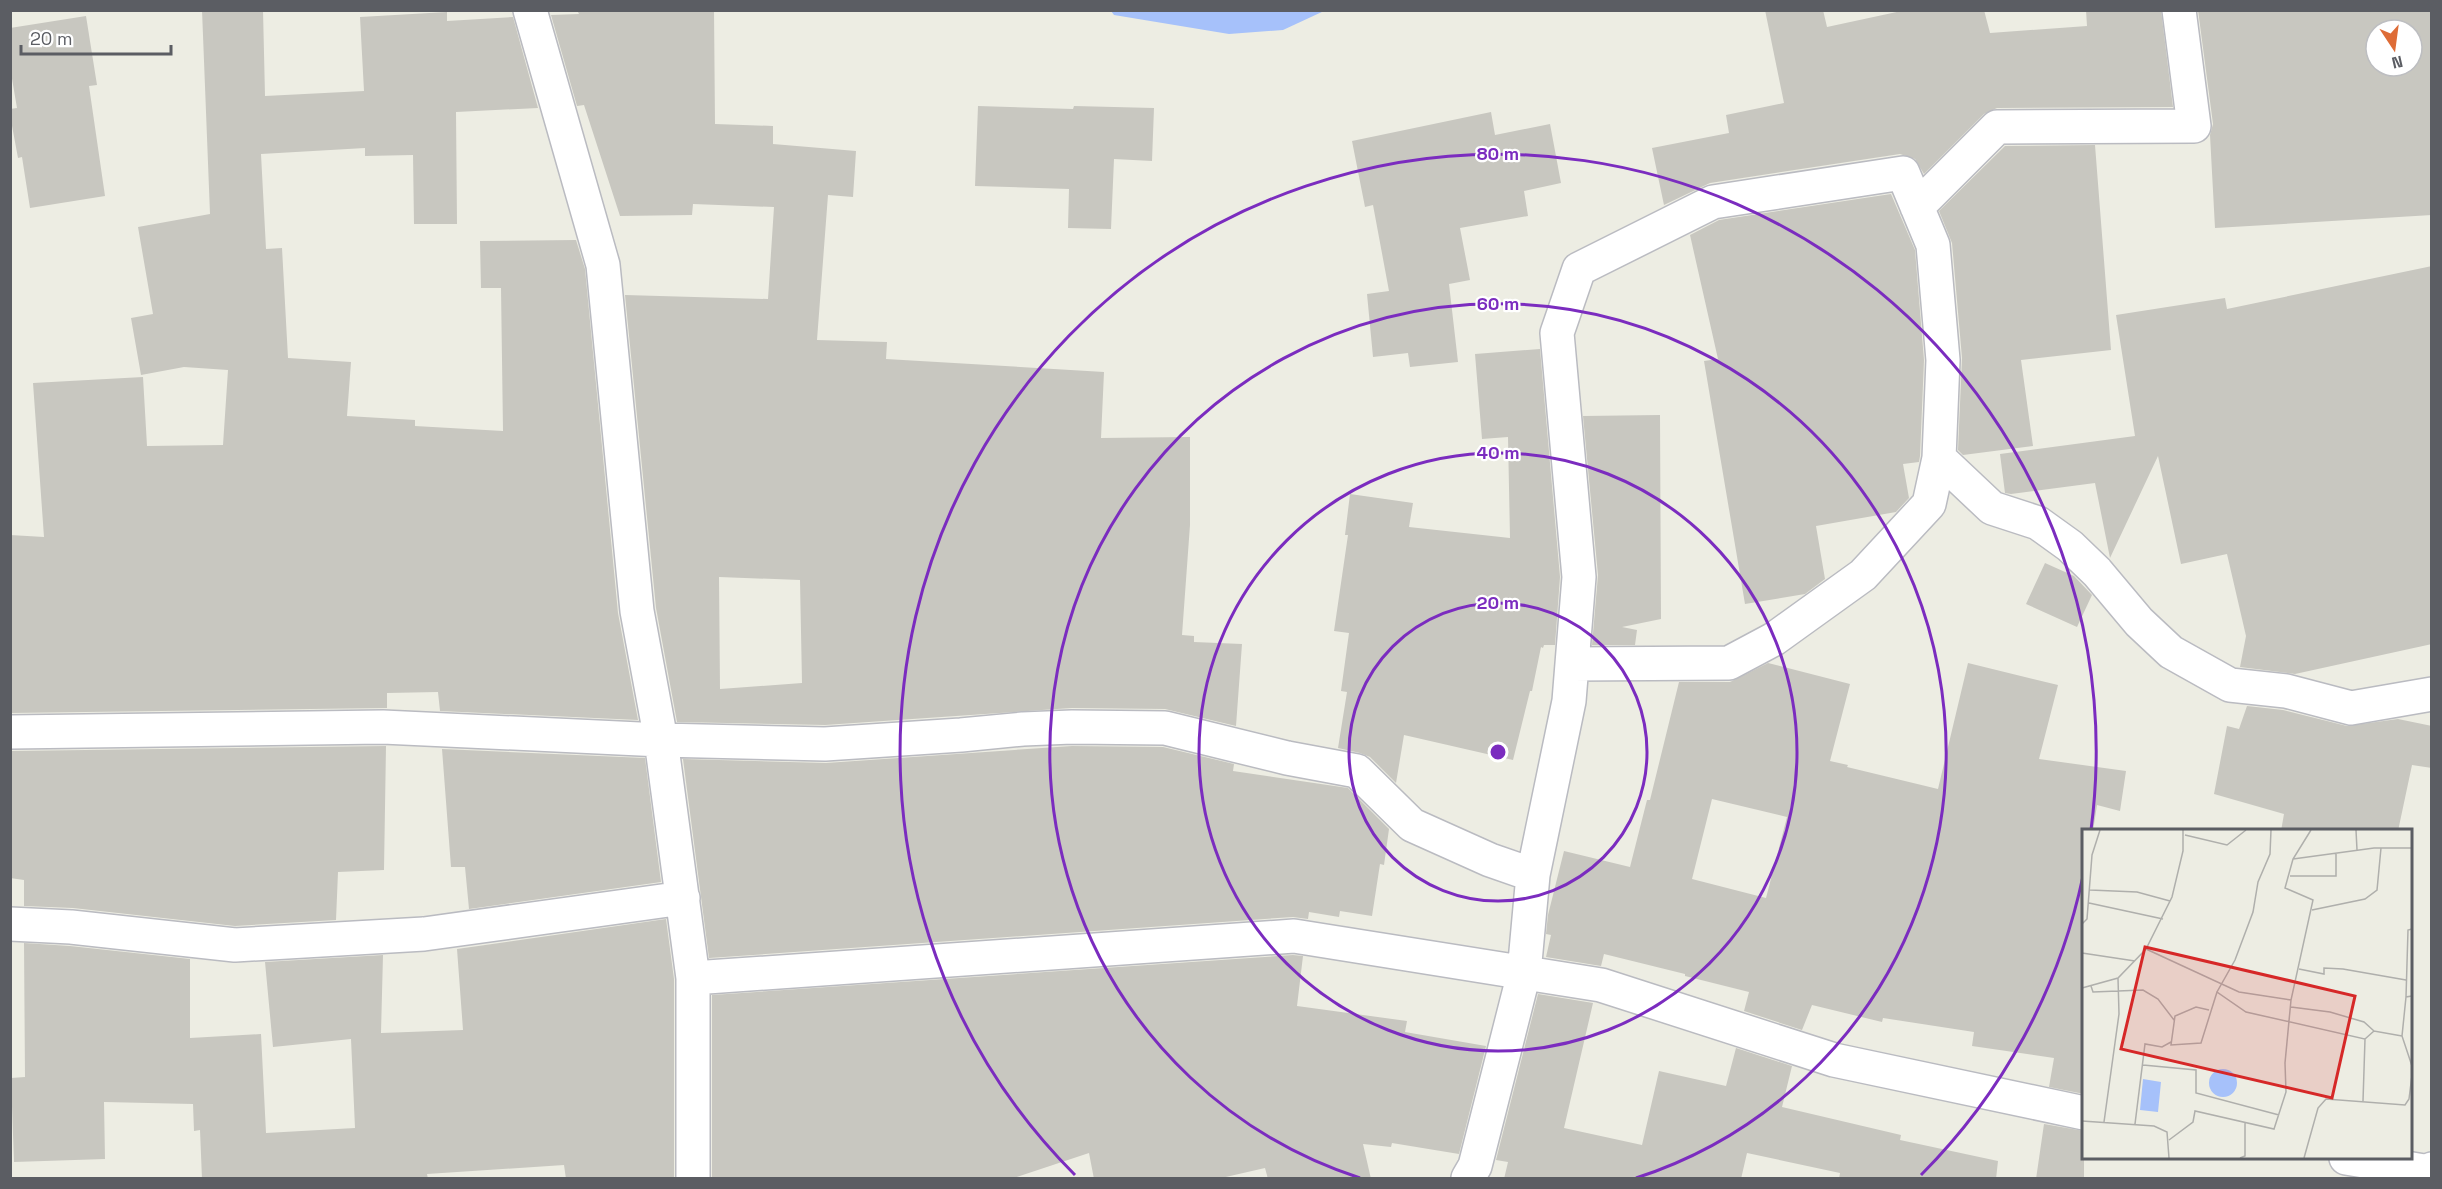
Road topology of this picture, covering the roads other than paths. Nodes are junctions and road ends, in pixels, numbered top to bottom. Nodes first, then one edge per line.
1 (531, 10) edge
2 (2180, 10) edge
3 (1917, 207) junction
4 (1939, 458) junction
5 (1572, 664) junction
6 (2432, 694) edge
7 (10, 732) edge
8 (661, 740) junction
9 (1533, 875) junction
10 (683, 898) junction
11 (10, 924) edge
12 (1524, 973) junction
13 (693, 978) junction
14 (2082, 1113) edge
15 (2352, 1159) edge
16 (2430, 1173) edge
17 (693, 1179) edge
18 (1468, 1179) edge

1 - 8 street
2 - 3 street
3 - 4 street
3 - 5 street
4 - 5 street
4 - 6 street
5 - 9 street
7 - 8 street
8 - 9 street
8 - 10 street
9 - 12 street
10 - 11 street
10 - 13 street
12 - 13 street
12 - 14 street
12 - 18 street
13 - 17 street
15 - 16 street

